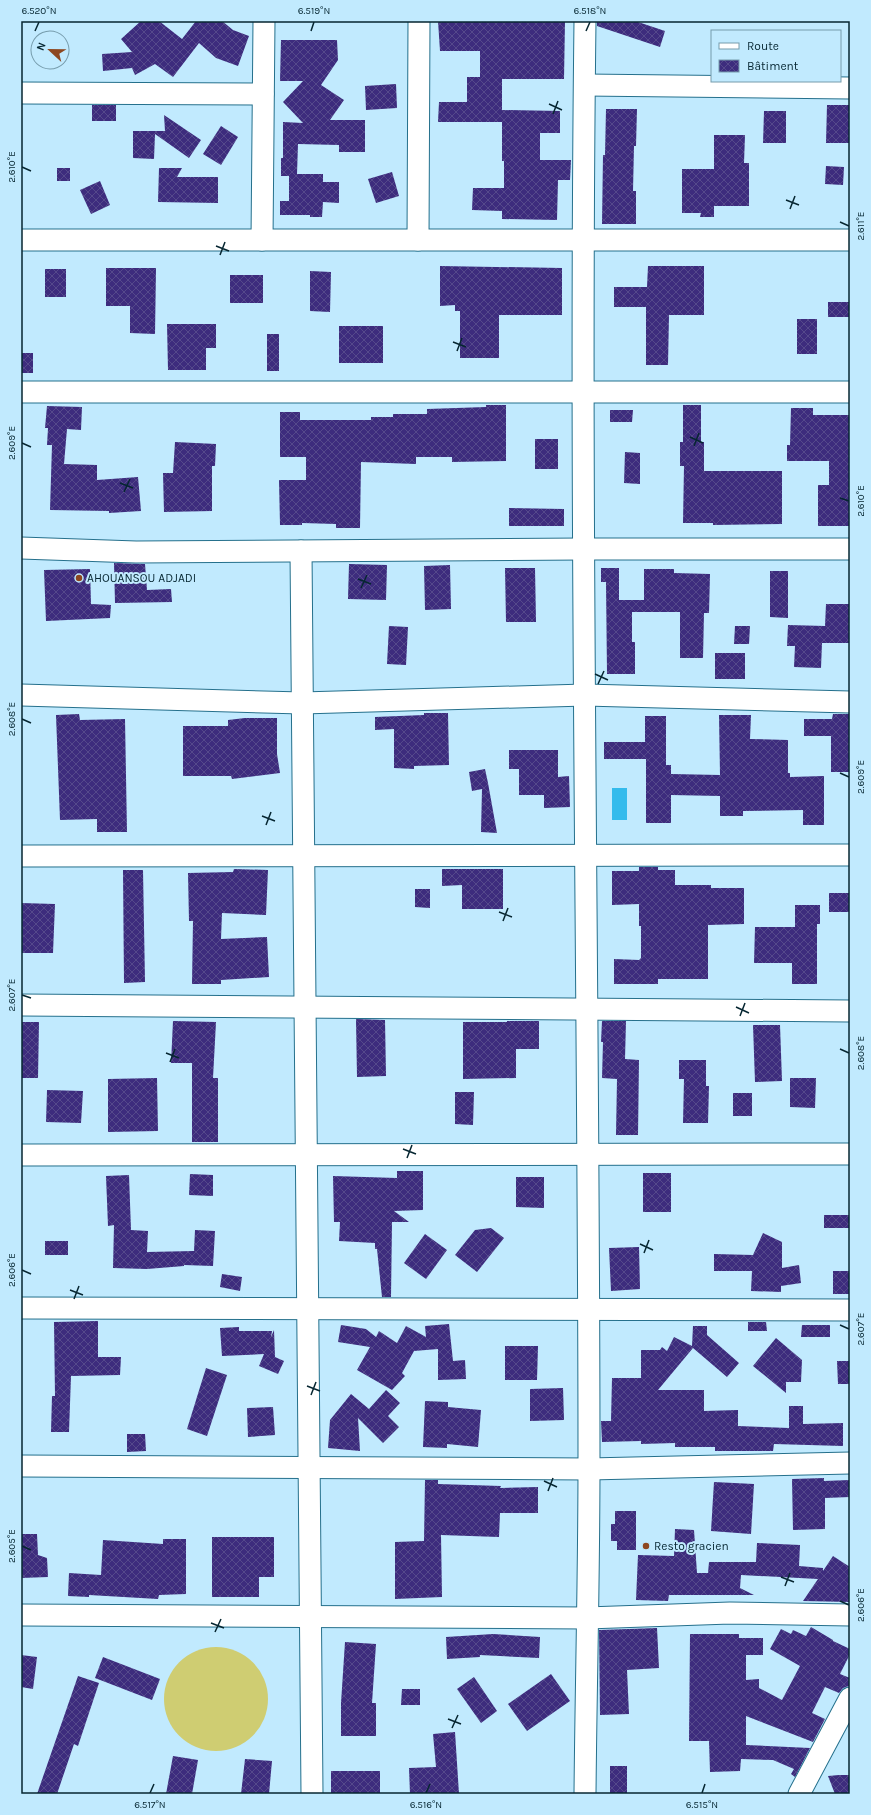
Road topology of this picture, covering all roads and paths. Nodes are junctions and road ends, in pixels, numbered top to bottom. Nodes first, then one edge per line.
1 (264, 21) edge
2 (419, 21) edge
3 (585, 21) edge
4 (584, 85) junction
5 (850, 88) edge
6 (21, 93) edge
7 (263, 94) junction
8 (21, 240) edge
9 (262, 240) junction
10 (418, 240) junction
11 (585, 240) junction
12 (850, 240) edge
13 (21, 392) edge
14 (583, 392) junction
15 (850, 392) edge
16 (21, 548) edge
17 (583, 549) junction
18 (850, 550) edge
19 (301, 551) junction
20 (21, 695) edge
21 (585, 695) junction
22 (850, 702) edge
23 (302, 703) junction
24 (586, 855) junction
25 (850, 855) edge
26 (21, 856) edge
27 (304, 856) junction
28 (21, 1005) edge
29 (305, 1006) junction
30 (587, 1010) junction
31 (850, 1011) edge
32 (588, 1154) junction
33 (850, 1154) edge
34 (21, 1155) edge
35 (306, 1155) junction
36 (21, 1308) edge
37 (308, 1309) junction
38 (588, 1309) junction
39 (850, 1310) edge
40 (850, 1463) edge
41 (21, 1466) edge
42 (309, 1467) junction
43 (589, 1468) junction
44 (21, 1615) edge
45 (310, 1616) junction
46 (850, 1616) edge
47 (587, 1618) junction
48 (850, 1698) edge
49 (312, 1794) edge
50 (584, 1794) edge
51 (799, 1794) edge

1 - 7 street
2 - 10 street
3 - 4 street
4 - 5 street
4 - 11 street
6 - 7 street
7 - 9 street
8 - 9 street
9 - 10 street
10 - 11 street
11 - 12 street
11 - 14 street
13 - 14 street
14 - 15 street
14 - 17 street
16 - 19 street
17 - 18 street
17 - 19 street
17 - 21 street
19 - 23 street
20 - 23 street
21 - 22 street
21 - 23 street
21 - 24 street
23 - 27 street
24 - 25 street
24 - 27 street
24 - 30 street
26 - 27 street
27 - 29 street
28 - 29 street
29 - 30 street
29 - 35 street
30 - 31 street
30 - 32 street
32 - 33 street
32 - 35 street
32 - 38 street
34 - 35 street
35 - 37 street
36 - 37 street
37 - 38 street
37 - 42 street
38 - 39 street
38 - 43 street
40 - 43 street
41 - 42 street
42 - 43 street
42 - 45 street
43 - 47 street
44 - 45 street
45 - 47 street
45 - 49 street
46 - 47 street
47 - 50 street
48 - 51 street

